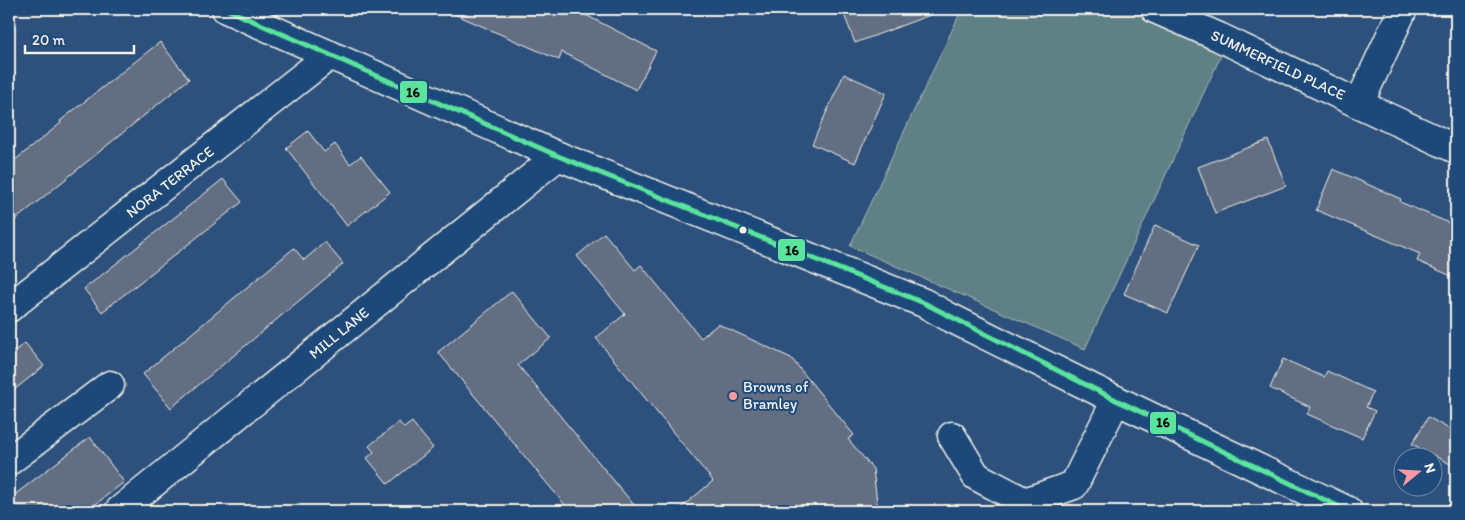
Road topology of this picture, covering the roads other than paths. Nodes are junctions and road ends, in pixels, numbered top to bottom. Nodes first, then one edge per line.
1 (226, 9) edge
2 (1154, 9) edge
3 (1403, 9) edge
4 (330, 55) junction
5 (1360, 104) junction
6 (1456, 149) edge
7 (558, 156) junction
8 (9, 308) edge
9 (110, 385) dead end
10 (1116, 400) junction
11 (952, 436) dead end
12 (9, 461) edge
13 (119, 511) edge
14 (1348, 511) edge

1 - 4 street
2 - 5 street, SUMMERFIELD PLACE
3 - 5 street, SUMMERFIELD PLACE
4 - 7 street
4 - 8 street, NORA TERRACE
5 - 6 street
7 - 10 street
7 - 13 street, MILL LANE
9 - 12 street
10 - 11 street
10 - 14 street

